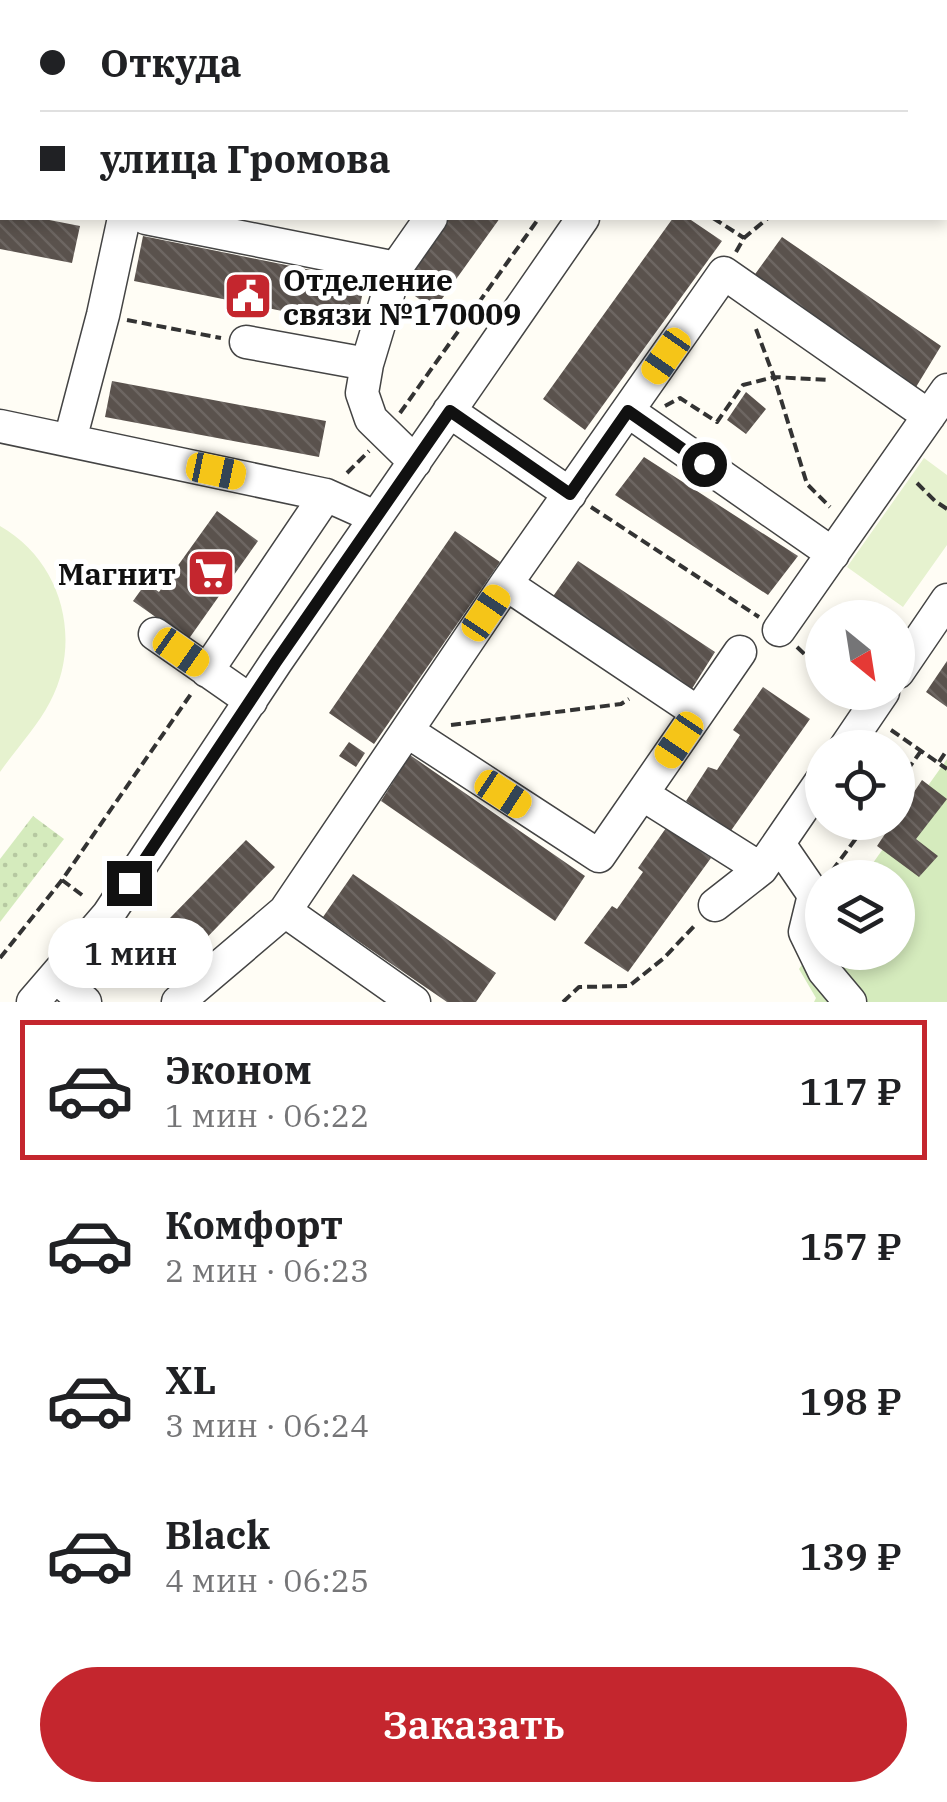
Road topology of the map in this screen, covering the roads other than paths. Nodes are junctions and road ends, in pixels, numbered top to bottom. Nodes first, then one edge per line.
1 (124, 220) edge
2 (156, 220) edge
3 (431, 220) edge
4 (582, 220) edge
5 (396, 268) junction
6 (246, 342) road end
7 (366, 364) junction
8 (938, 403) edge
9 (450, 411) junction
10 (634, 415) junction
11 (0, 426) edge
12 (70, 440) junction
13 (415, 462) junction
14 (570, 494) junction
15 (326, 495) junction
16 (375, 517) junction
17 (842, 540) junction
18 (506, 584) junction
19 (947, 600) edge
20 (779, 630) road end
21 (155, 634) dead end
22 (915, 647) edge
23 (740, 652) dead end
24 (207, 670) junction
25 (250, 701) junction
26 (697, 712) junction
27 (407, 731) junction
28 (642, 794) junction
29 (805, 805) edge
30 (770, 856) junction
31 (715, 905) road end
32 (285, 910) junction
33 (56, 977) junction
34 (216, 991) edge
35 (33, 1002) edge
36 (85, 1002) edge
37 (178, 1002) edge
38 (414, 1002) edge
39 (850, 1002) edge

1 - 12 street
2 - 5 street
3 - 5 street
4 - 9 street
5 - 7 street
6 - 7 street
7 - 13 street
8 - 10 street
8 - 17 street
9 - 13 street
9 - 14 street
10 - 14 street
10 - 17 street
11 - 12 street
12 - 15 street
13 - 16 street
14 - 18 street
15 - 16 street
15 - 24 street
16 - 25 street
17 - 20 street
18 - 26 street
18 - 27 street
19 - 22 street
21 - 24 street
23 - 26 street
24 - 25 street
25 - 33 street
26 - 28 street
27 - 28 street
27 - 32 street
28 - 30 street
29 - 30 street
30 - 31 street
30 - 39 street
32 - 34 street
32 - 38 street
33 - 35 street
33 - 36 street
34 - 37 street

